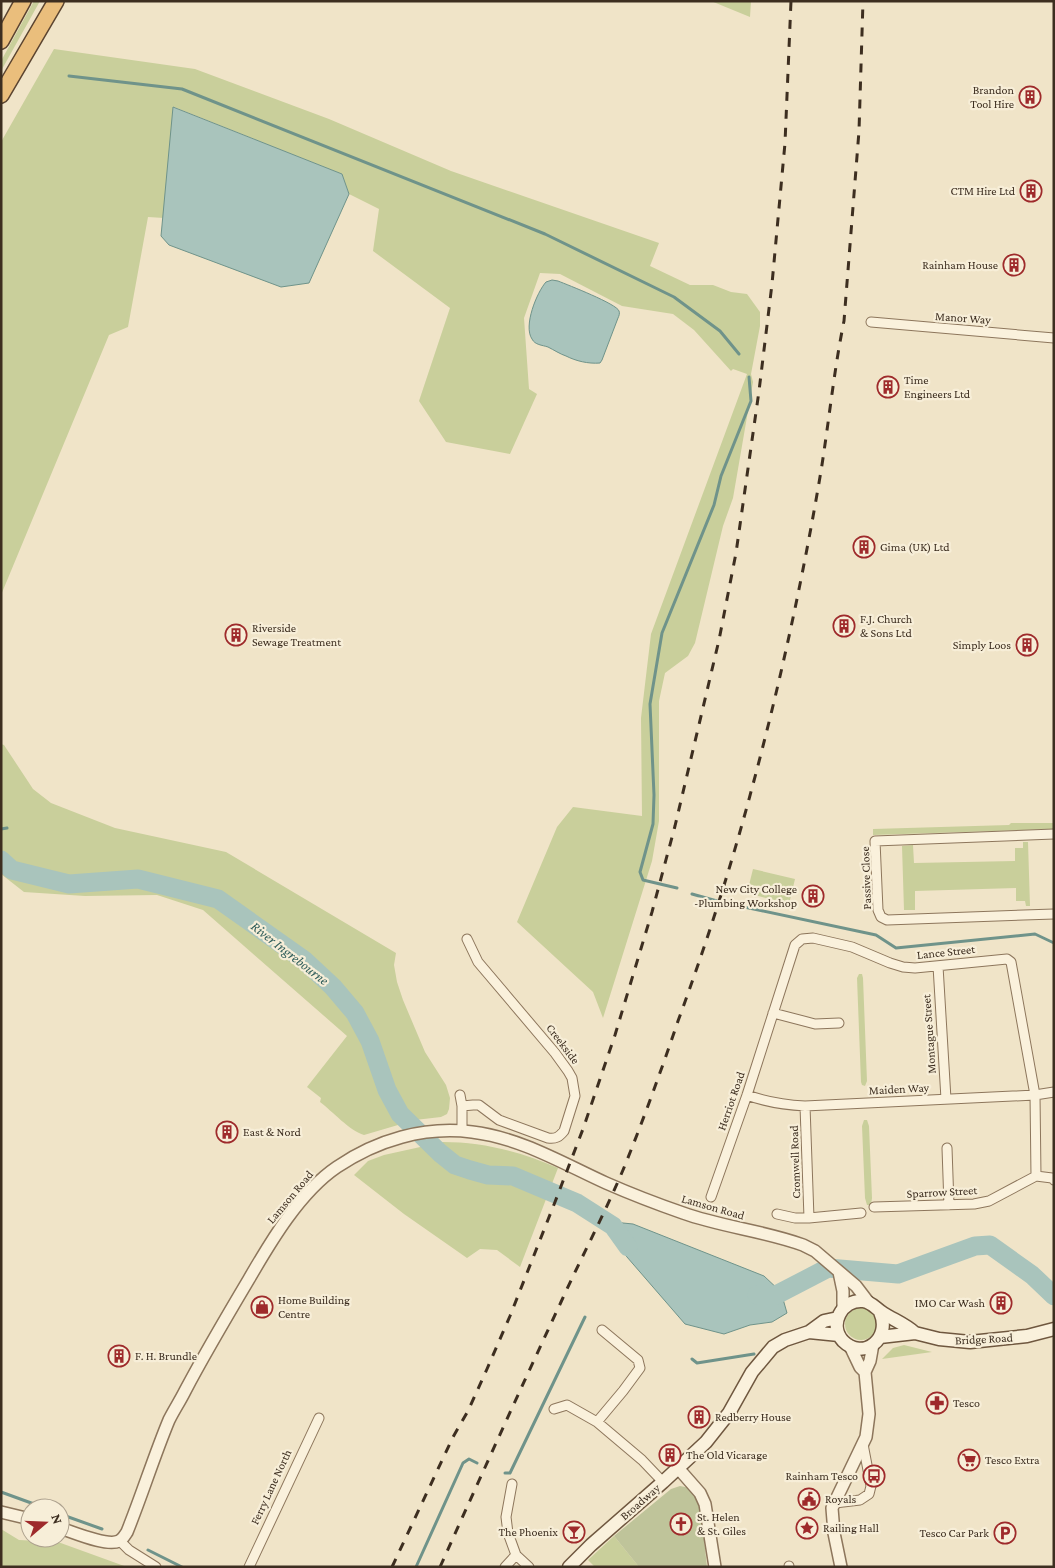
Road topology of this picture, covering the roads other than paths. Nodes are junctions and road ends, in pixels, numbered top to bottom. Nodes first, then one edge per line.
1 (23, 1) edge
2 (56, 1) edge
3 (1, 41) edge
4 (1, 95) edge
5 (871, 322) dead end
6 (1054, 338) edge
7 (1054, 834) edge
8 (1054, 914) edge
9 (467, 939) dead end
10 (938, 966) junction
11 (773, 1013) junction
12 (838, 1023) dead end
13 (1054, 1092) edge
14 (460, 1095) dead end
15 (747, 1095) junction
16 (1035, 1095) junction
17 (946, 1099) junction
18 (462, 1106) junction
19 (805, 1106) junction
20 (462, 1131) junction
21 (947, 1148) dead end
22 (1036, 1176) junction
23 (1054, 1180) edge
24 (711, 1197) dead end
25 (949, 1205) junction
26 (874, 1207) dead end
27 (861, 1213) dead end
28 (777, 1214) dead end
29 (809, 1218) junction
30 (839, 1272) junction
31 (869, 1303) junction
32 (880, 1312) junction
33 (840, 1313) junction
34 (602, 1330) dead end
35 (1054, 1330) edge
36 (809, 1332) junction
37 (915, 1333) junction
38 (839, 1335) junction
39 (877, 1341) junction
40 (850, 1346) junction
41 (865, 1372) junction
42 (554, 1409) dead end
43 (318, 1418) dead end
44 (597, 1422) junction
45 (864, 1444) junction
46 (678, 1468) junction
47 (664, 1482) junction
48 (512, 1484) dead end
49 (835, 1503) junction
50 (1, 1512) edge
51 (20, 1517) edge
52 (70, 1531) edge
53 (120, 1541) junction
54 (516, 1555) junction
55 (156, 1567) edge
56 (249, 1567) edge
57 (505, 1567) edge
58 (529, 1567) edge
59 (569, 1567) edge
60 (715, 1567) edge
61 (841, 1567) edge

1 - 3 highway
2 - 4 highway
5 - 6 street, Manor Way
7 - 8 street, Passive Close
9 - 18 street, Creekside
10 - 11 street, Lance Street
10 - 16 street, Lance Street
10 - 17 street, Montague Street
11 - 12 street
11 - 15 street, Herriot Road
13 - 16 street, Maiden Way
14 - 18 street
15 - 19 street, Maiden Way
15 - 24 street, Herriot Road
16 - 17 street, Maiden Way
16 - 22 street
17 - 19 street, Maiden Way
18 - 20 street
19 - 29 street, Cromwell Road
20 - 30 street, Lamson Road
20 - 53 street, Lamson Road
21 - 25 street
22 - 23 street
22 - 25 street, Sparrow Street
25 - 26 street, Sparrow Street
27 - 29 street, Cromwell Road
28 - 29 street, Cromwell Road
30 - 31 street, Lamson Road
30 - 33 street
31 - 32 main road, Bridge Road
31 - 33 main road
32 - 37 main road, Bridge Road
32 - 39 main road
33 - 36 main road
33 - 38 main road
34 - 44 street
35 - 37 main road, Bridge Road
36 - 38 main road
36 - 46 main road, Broadway
37 - 39 main road, Bridge Road
38 - 40 main road
39 - 40 main road, Bridge Road
39 - 41 street
40 - 41 street
41 - 45 street
42 - 44 street
43 - 56 street, Ferry Lane North
44 - 47 street
45 - 49 street
45 - 49 street
46 - 47 main road, Broadway
46 - 60 street
47 - 59 main road, Broadway
48 - 54 street
49 - 61 street
50 - 51 street
52 - 53 street
53 - 55 street
54 - 57 street
54 - 58 street

